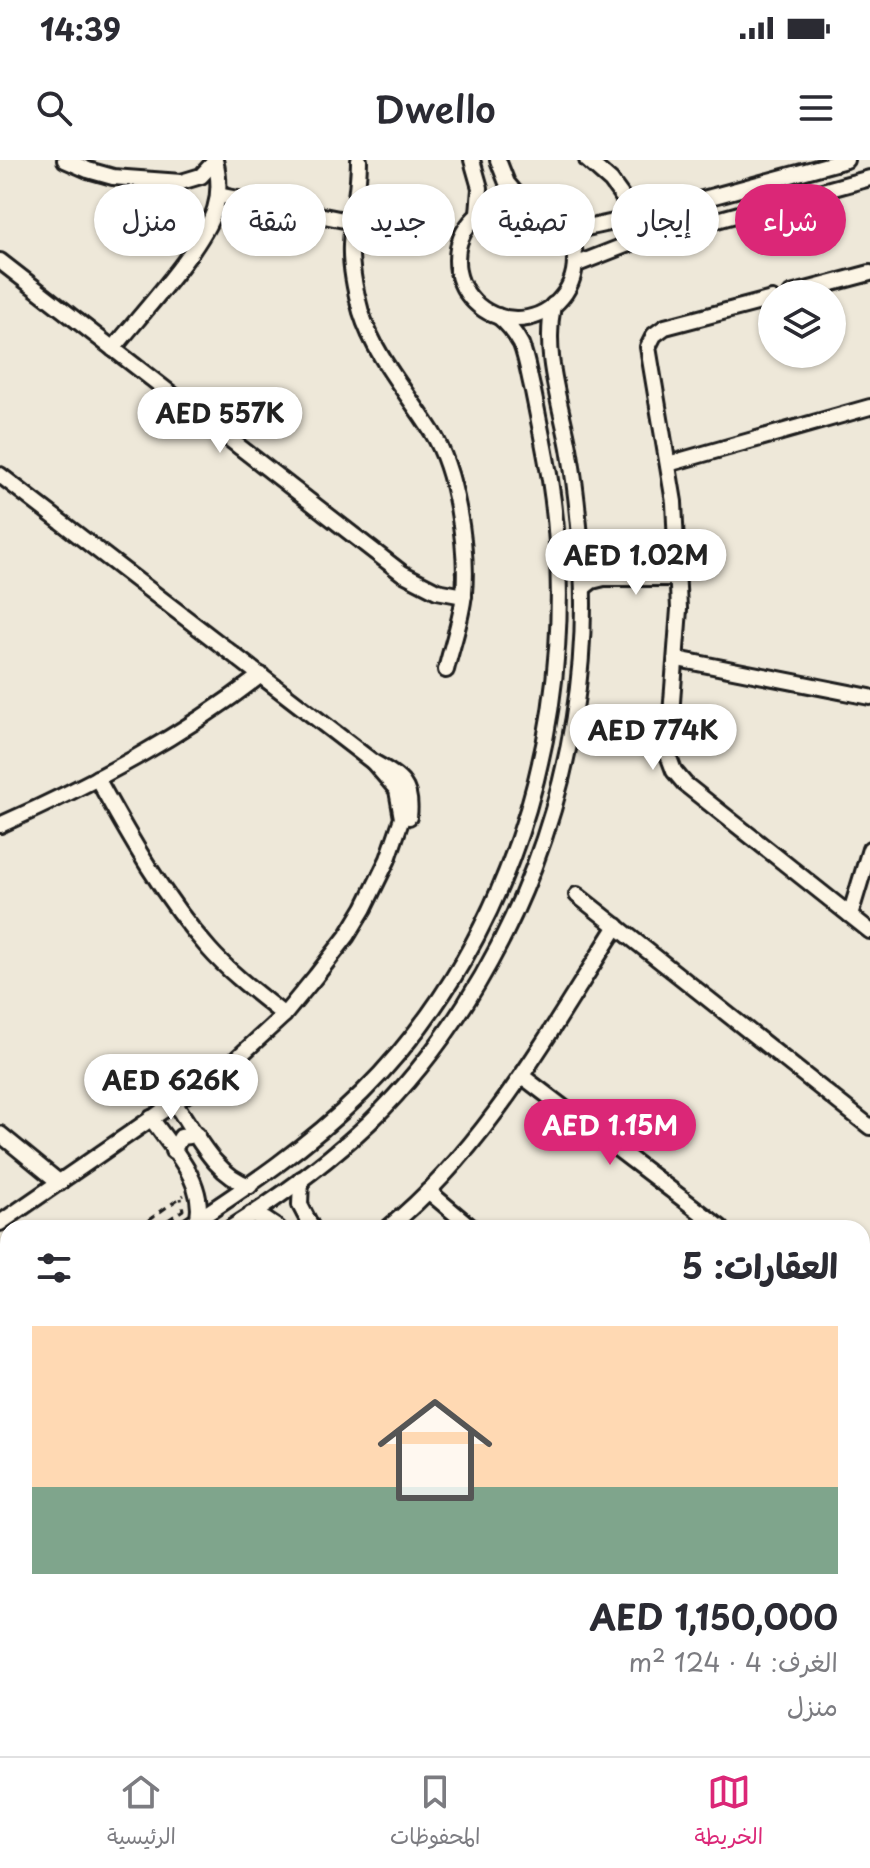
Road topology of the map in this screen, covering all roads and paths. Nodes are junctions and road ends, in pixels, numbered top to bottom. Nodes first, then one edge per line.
1 (65, 160) edge
2 (215, 160) edge
3 (359, 160) edge
4 (472, 160) edge
5 (498, 160) edge
6 (587, 160) edge
7 (846, 160) edge
8 (870, 178) edge
9 (357, 184) edge
10 (479, 184) edge
11 (508, 184) edge
12 (613, 184) edge
13 (218, 195) junction
14 (719, 195) edge
15 (342, 220) edge
16 (471, 222) edge
17 (353, 256) edge
18 (574, 256) edge
19 (0, 261) edge
20 (575, 265) junction
21 (870, 273) edge
22 (844, 280) edge
23 (758, 303) edge
24 (553, 305) junction
25 (498, 316) junction
26 (113, 349) junction
27 (870, 407) edge
28 (668, 464) junction
29 (0, 475) edge
30 (581, 549) junction
31 (676, 556) junction
32 (677, 578) junction
33 (583, 588) junction
34 (464, 596) junction
35 (677, 659) junction
36 (446, 670) dead end
37 (261, 675) junction
38 (870, 697) edge
39 (97, 778) junction
40 (0, 824) edge
41 (870, 849) edge
42 (577, 895) dead end
43 (850, 915) junction
44 (617, 926) junction
45 (870, 931) edge
46 (284, 1015) junction
47 (522, 1076) junction
48 (175, 1104) junction
49 (151, 1118) junction
50 (870, 1127) edge
51 (0, 1134) edge
52 (197, 1135) junction
53 (173, 1151) junction
54 (301, 1179) junction
55 (60, 1183) junction
56 (197, 1186) junction
57 (250, 1186) junction
58 (428, 1191) junction
59 (181, 1197) junction
60 (251, 1214) junction
61 (198, 1219) joint
62 (4, 1220) edge
63 (148, 1220) edge
64 (168, 1220) edge
65 (242, 1220) edge
66 (266, 1220) edge
67 (308, 1220) edge
68 (397, 1220) edge
69 (462, 1220) edge
70 (711, 1220) edge

1 - 2 street
2 - 13 street
3 - 9 street
4 - 10 street
5 - 11 street
6 - 12 street
7 - 14 street
8 - 20 street
13 - 15 street
13 - 26 street
16 - 25 street
17 - 34 street
18 - 20 street
19 - 26 street
20 - 24 street
21 - 22 street
23 - 28 street
24 - 25 street
24 - 30 street
25 - 57 street
26 - 34 street
27 - 28 street
28 - 31 street
29 - 37 street
30 - 31 street
30 - 33 street
31 - 32 street
32 - 33 street
32 - 35 street
33 - 54 street
34 - 36 street
35 - 38 street
35 - 43 street
37 - 39 street
37 - 46 street
39 - 40 street
39 - 46 street
41 - 43 street
42 - 44 street
43 - 45 street
44 - 47 street
44 - 50 street
46 - 48 street
47 - 58 street
47 - 70 street
48 - 49 street
48 - 52 street
49 - 53 street
49 - 55 street
51 - 55 street
52 - 53 street
52 - 57 street
53 - 56 street
54 - 60 street
54 - 67 street
55 - 62 street
56 - 59 path
56 - 61 street
57 - 61 street
58 - 68 street
58 - 69 street
59 - 63 path
59 - 64 path
60 - 65 street
60 - 66 street

